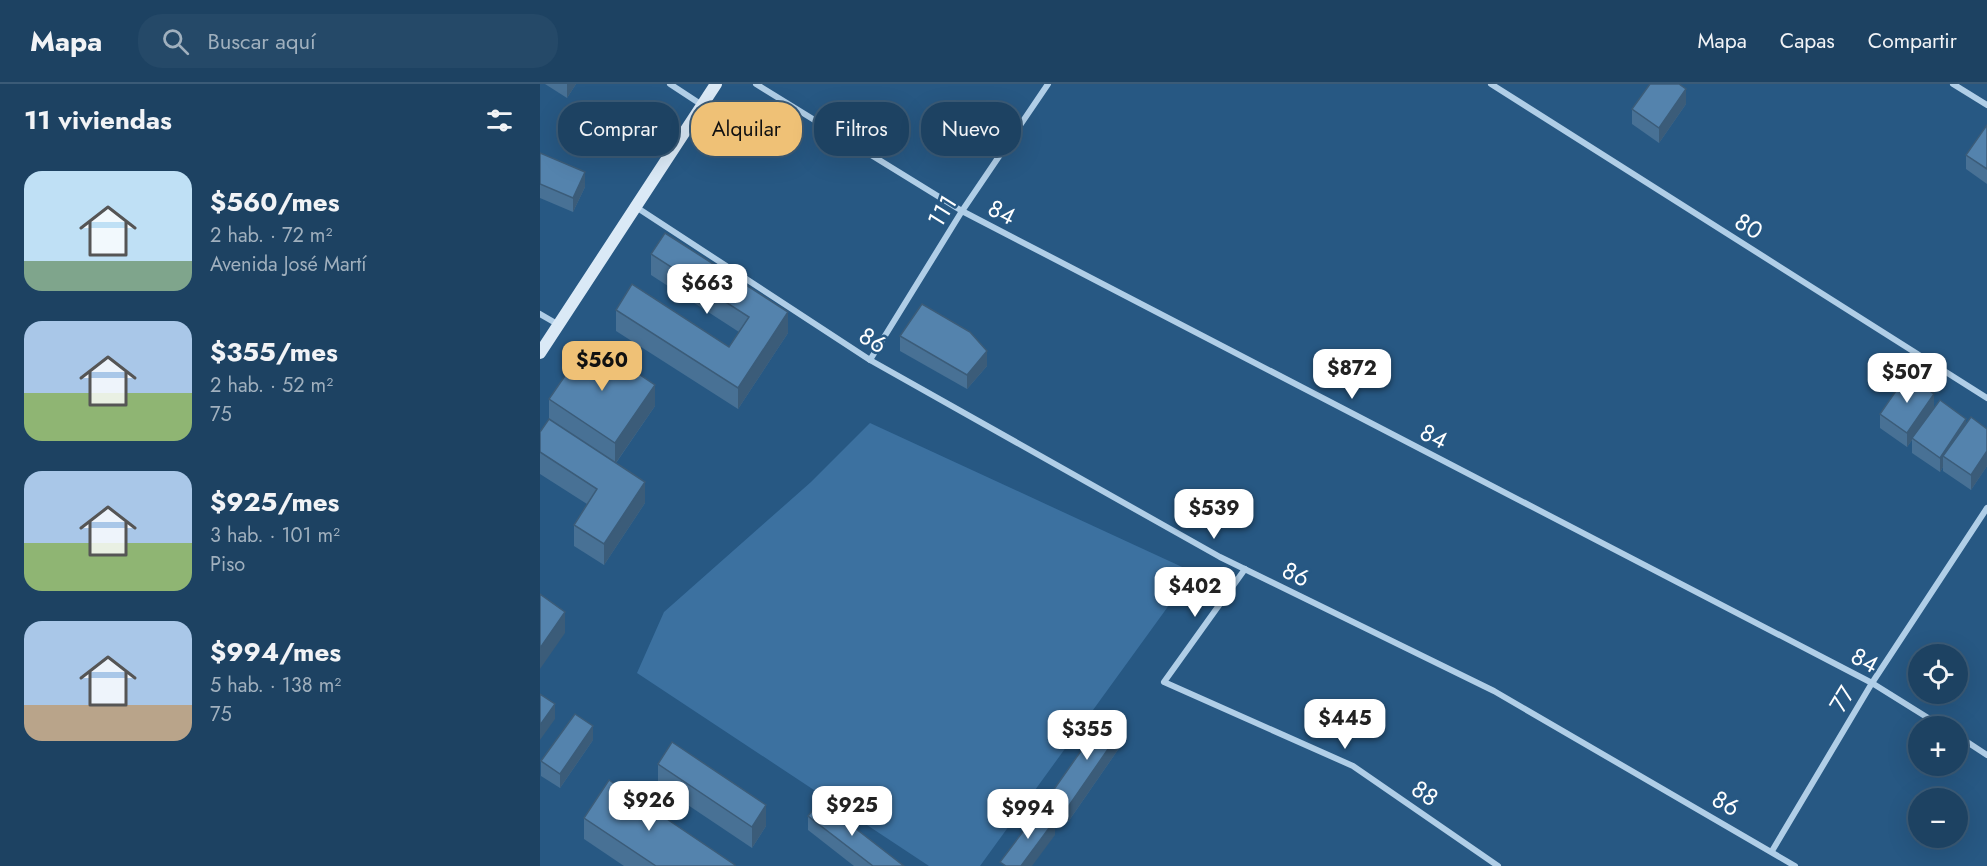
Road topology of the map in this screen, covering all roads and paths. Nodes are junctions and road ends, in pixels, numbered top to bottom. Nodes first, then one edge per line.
1 (670, 84) edge
2 (716, 84) edge
3 (756, 84) edge
4 (1048, 84) edge
5 (1491, 84) edge
6 (1953, 84) edge
7 (697, 102) edge
8 (704, 102) edge
9 (1987, 105) edge
10 (691, 122) edge
11 (636, 207) junction
12 (962, 211) junction
13 (540, 314) edge
14 (559, 325) junction
15 (540, 353) edge
16 (870, 360) junction
17 (1987, 398) edge
18 (1987, 508) edge
19 (1245, 569) junction
20 (1872, 683) junction
21 (1925, 716) edge
22 (1968, 743) edge
23 (1987, 755) edge
24 (1772, 850) junction
25 (1498, 866) edge
26 (1795, 866) edge

1 - 7 street
2 - 8 main road
3 - 12 street, 84
4 - 12 street, 111
5 - 17 street, 80
6 - 9 street
10 - 11 main road
11 - 14 main road
11 - 16 street, 86
12 - 16 street, 111
12 - 20 street, 84
13 - 14 street
14 - 15 main road
16 - 19 street, 86
18 - 20 street, 77
19 - 24 street, 86
19 - 25 street, 88
20 - 21 street, 84
20 - 24 street, 77
22 - 23 street
24 - 26 street, 86

